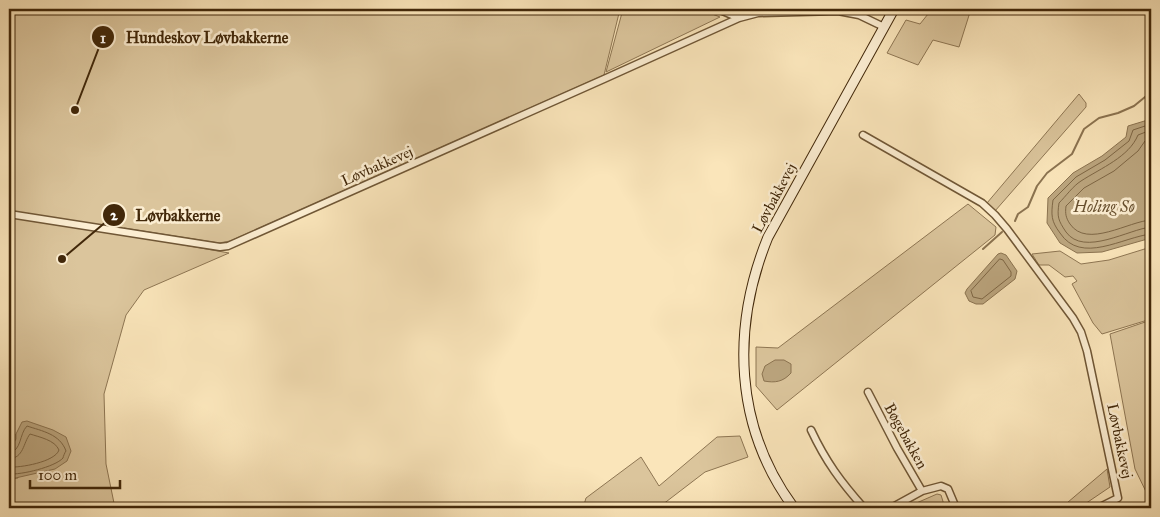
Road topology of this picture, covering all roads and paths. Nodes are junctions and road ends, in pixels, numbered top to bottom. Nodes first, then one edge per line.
1 (718, 9) edge
2 (894, 9) edge
3 (739, 18) junction
4 (884, 27) junction
5 (863, 135) dead end
6 (9, 214) edge
7 (868, 392) dead end
8 (811, 430) dead end
9 (922, 491) junction
10 (794, 508) edge
11 (864, 508) edge
12 (891, 508) edge
13 (956, 508) edge
14 (1098, 508) edge

1 - 3 street
2 - 4 street, Løvbakkevej
3 - 4 street, Løvbakkevej
3 - 6 street, Løvbakkevej
4 - 10 street, Løvbakkevej
5 - 14 street, Løvbakkevej
7 - 9 street, Bøgebakken
8 - 11 street
9 - 12 street, Bøgebakken
9 - 13 street, Bøgebakken

